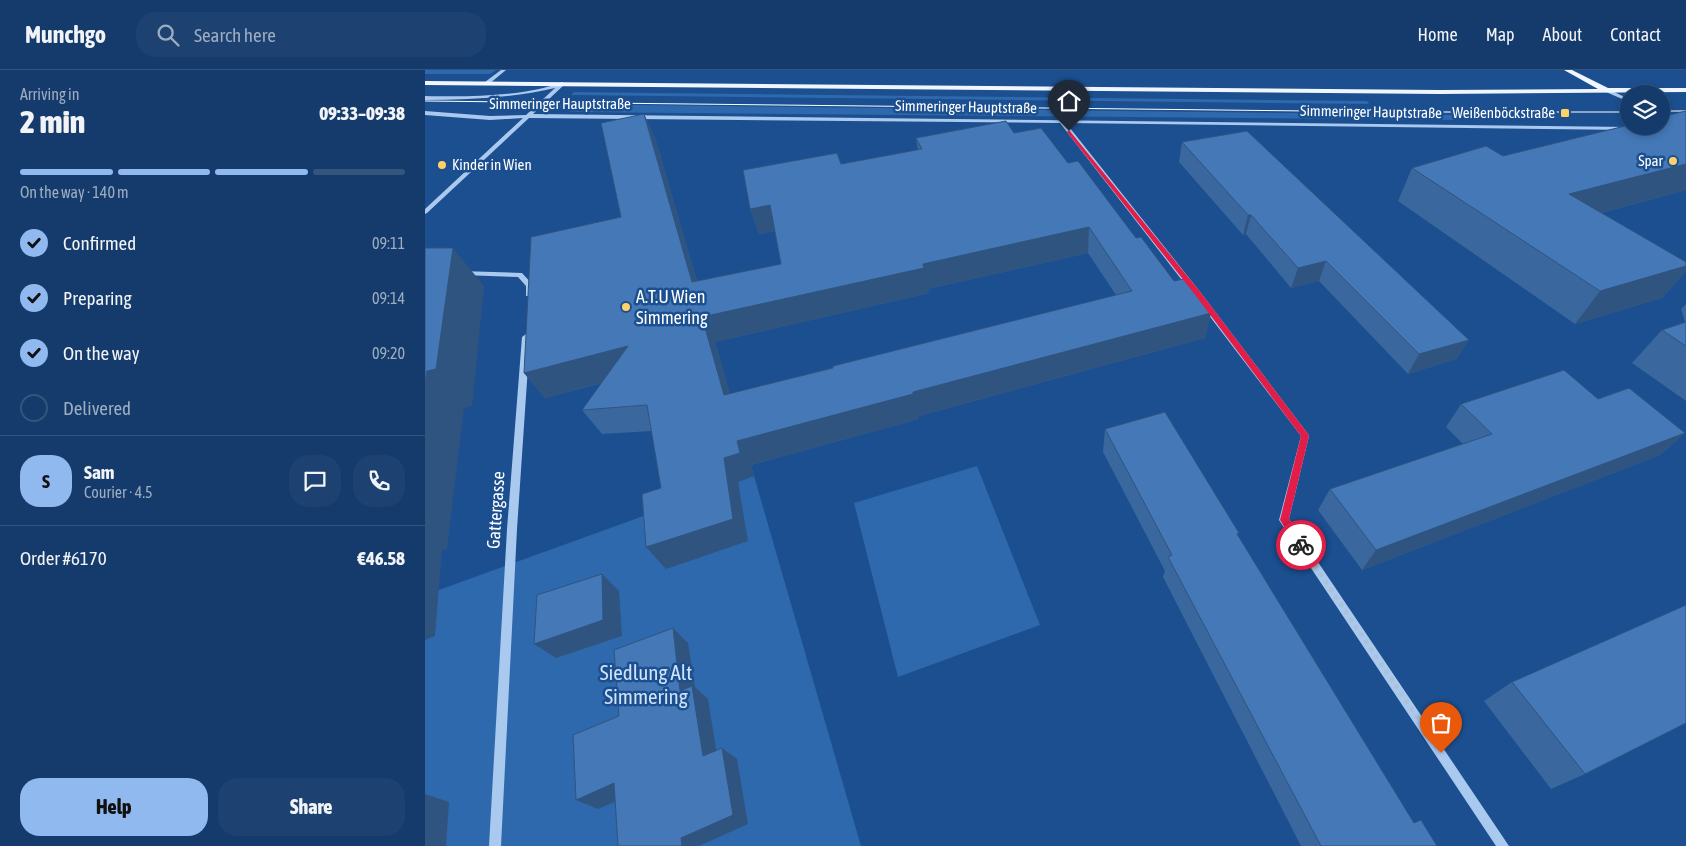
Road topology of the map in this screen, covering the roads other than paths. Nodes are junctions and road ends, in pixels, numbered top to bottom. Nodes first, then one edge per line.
1 (504, 70) edge
2 (1567, 70) edge
3 (425, 83) edge
4 (487, 84) junction
5 (562, 84) junction
6 (1686, 90) edge
7 (1608, 91) junction
8 (1620, 97) edge
9 (425, 98) edge
10 (425, 113) edge
11 (529, 116) junction
12 (1670, 121) edge
13 (1062, 122) junction
14 (1620, 128) edge
15 (1686, 130) edge
16 (1676, 131) edge
17 (425, 212) edge
18 (455, 273) dead end
19 (528, 308) edge
20 (527, 327) edge
21 (495, 846) edge
22 (1503, 846) edge

1 - 4 street
2 - 7 main road
3 - 4 main road, Simmeringer Hauptstraße
4 - 5 main road, Simmeringer Hauptstraße
5 - 7 main road, Simmeringer Hauptstraße
5 - 9 street, Simmeringer Hauptstraße
5 - 11 street
6 - 7 main road, Simmeringer Hauptstraße
7 - 8 street
10 - 11 street, Simmeringer Hauptstraße
11 - 13 street, Simmeringer Hauptstraße
11 - 17 street
12 - 15 street
13 - 14 street, Simmeringer Hauptstraße
13 - 22 street
15 - 16 street
18 - 19 street
20 - 21 street, Gattergasse

